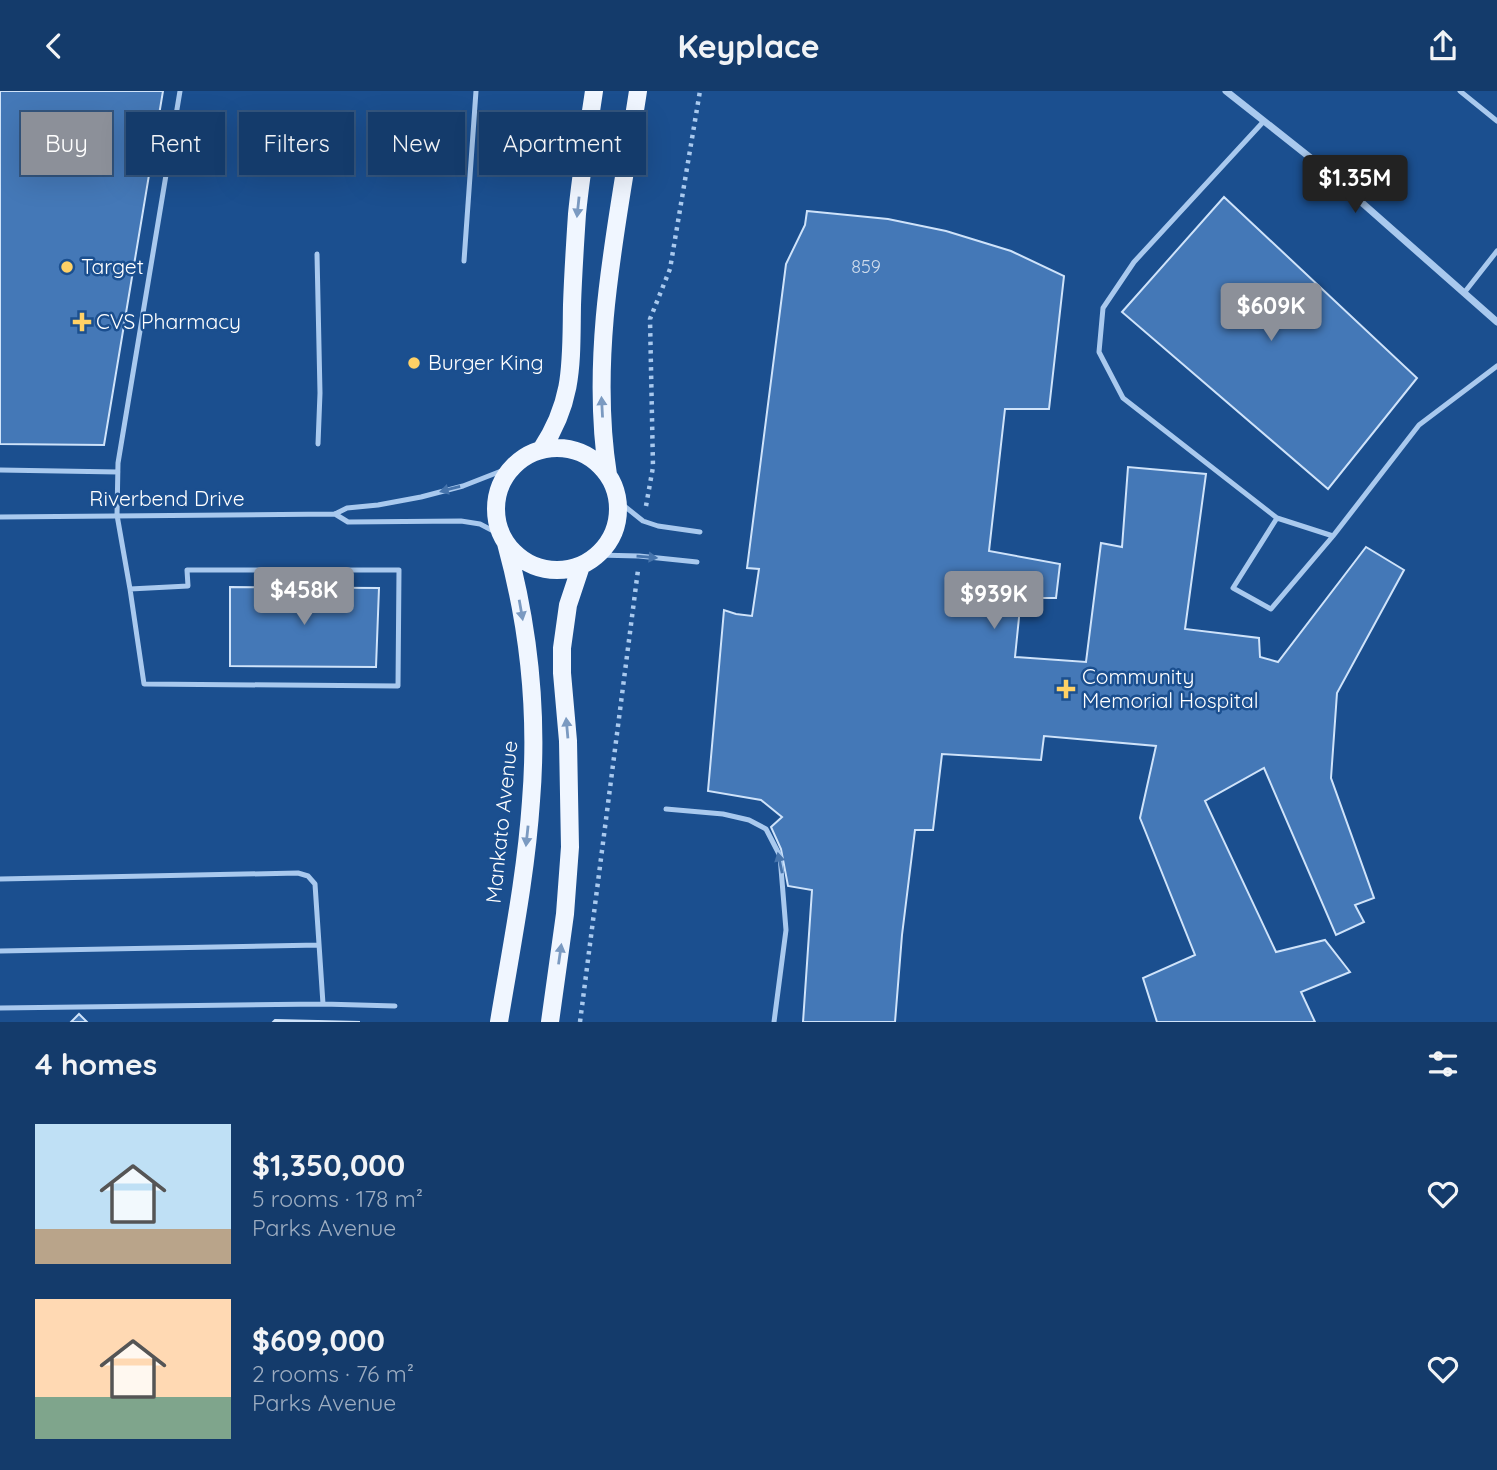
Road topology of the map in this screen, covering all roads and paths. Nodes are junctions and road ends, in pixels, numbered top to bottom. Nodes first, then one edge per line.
1 (180, 91) edge
2 (476, 91) edge
3 (594, 91) edge
4 (638, 91) edge
5 (700, 91) edge
6 (1226, 91) edge
7 (1460, 91) edge
8 (1264, 121) junction
9 (1497, 121) edge
10 (1497, 251) edge
11 (317, 254) dead end
12 (464, 261) dead end
13 (1464, 293) junction
14 (1497, 322) edge
15 (1497, 366) edge
16 (318, 444) dead end
17 (541, 450) junction
18 (514, 466) junction
19 (0, 470) edge
20 (118, 472) junction
21 (608, 475) junction
22 (618, 501) junction
23 (646, 508) dead end
24 (335, 514) junction
25 (117, 515) junction
26 (0, 517) edge
27 (1278, 518) junction
28 (699, 532) dead end
29 (1333, 536) junction
30 (504, 539) junction
31 (597, 555) junction
32 (696, 562) dead end
33 (580, 566) junction
34 (638, 575) dead end
35 (130, 589) junction
36 (666, 809) dead end
37 (0, 879) edge
38 (319, 945) junction
39 (0, 951) edge
40 (323, 1004) junction
41 (395, 1006) dead end
42 (0, 1008) edge
43 (499, 1022) edge
44 (550, 1022) edge
45 (580, 1022) edge
46 (774, 1022) edge

1 - 20 lane
2 - 12 lane
3 -> 17 main road
21 -> 4 main road
5 - 23 path
6 - 8 street
7 - 9 lane
8 - 13 street
8 - 27 lane
10 - 13 lane
11 - 16 lane
13 - 14 street
15 - 29 lane
17 - 18 main road
17 - 21 main road
18 -> 24 lane, Riverbend Drive
18 - 30 main road, Mankato Avenue
19 - 20 lane
20 - 25 lane
21 - 22 main road
22 - 28 lane
22 - 31 main road
24 - 25 lane, Riverbend Drive
24 - 30 lane, Riverbend Drive
25 - 26 lane, Riverbend Drive
25 - 35 lane
27 - 29 lane
27 - 29 lane
30 - 33 main road
30 -> 43 main road, Mankato Avenue
31 -> 32 lane
31 - 33 main road
44 -> 33 main road
34 - 45 path
35 - 35 lane
46 -> 36 lane
37 - 38 lane
38 - 39 lane
38 - 40 lane
40 - 41 lane
40 - 42 lane

